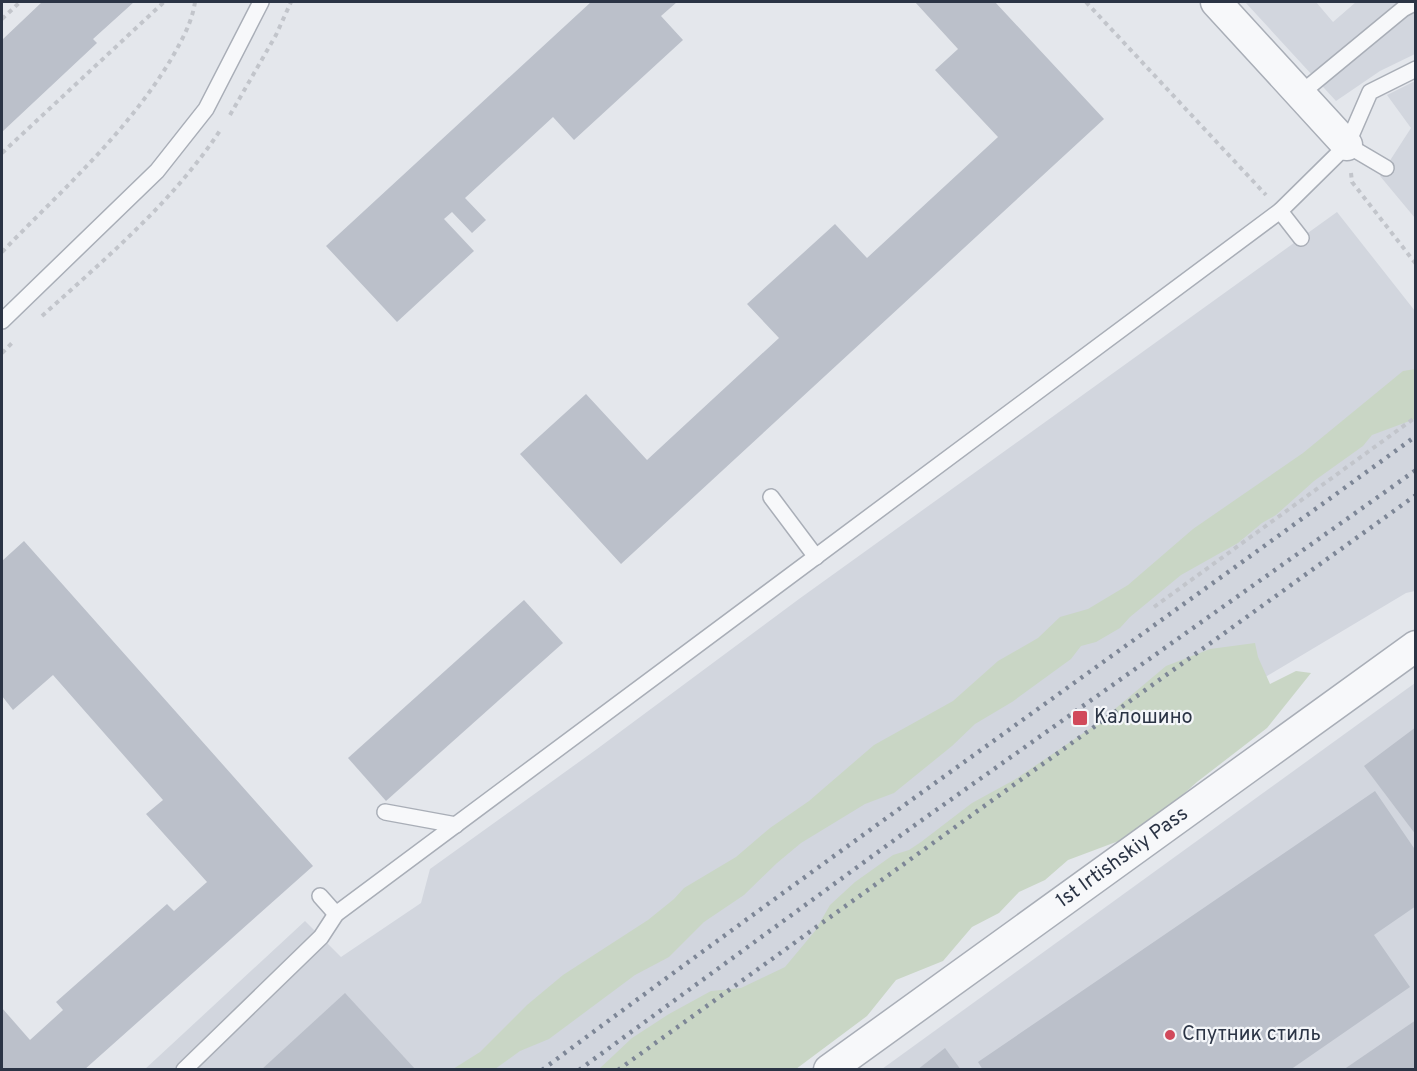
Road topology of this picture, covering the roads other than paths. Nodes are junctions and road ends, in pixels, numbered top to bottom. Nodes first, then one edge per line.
1 (261, 2) edge
2 (1216, 2) edge
3 (1416, 2) edge
4 (1416, 69) edge
5 (1300, 94) junction
6 (1347, 146) junction
7 (1386, 168) dead end
8 (1280, 211) junction
9 (1301, 238) dead end
10 (2, 321) edge
11 (771, 497) dead end
12 (816, 557) junction
13 (1416, 646) edge
14 (386, 812) dead end
15 (456, 825) junction
16 (320, 896) dead end
17 (336, 914) junction
18 (184, 1070) edge
19 (829, 1070) edge

1 - 10 lane
2 - 5 street
3 - 5 lane
4 - 6 lane
5 - 6 street
6 - 7 lane
6 - 8 lane
8 - 9 lane
8 - 12 lane
11 - 12 lane
12 - 15 lane
13 - 19 street, 1st Irtishskiy Pass
14 - 15 lane
15 - 17 lane
16 - 17 lane
17 - 18 lane

